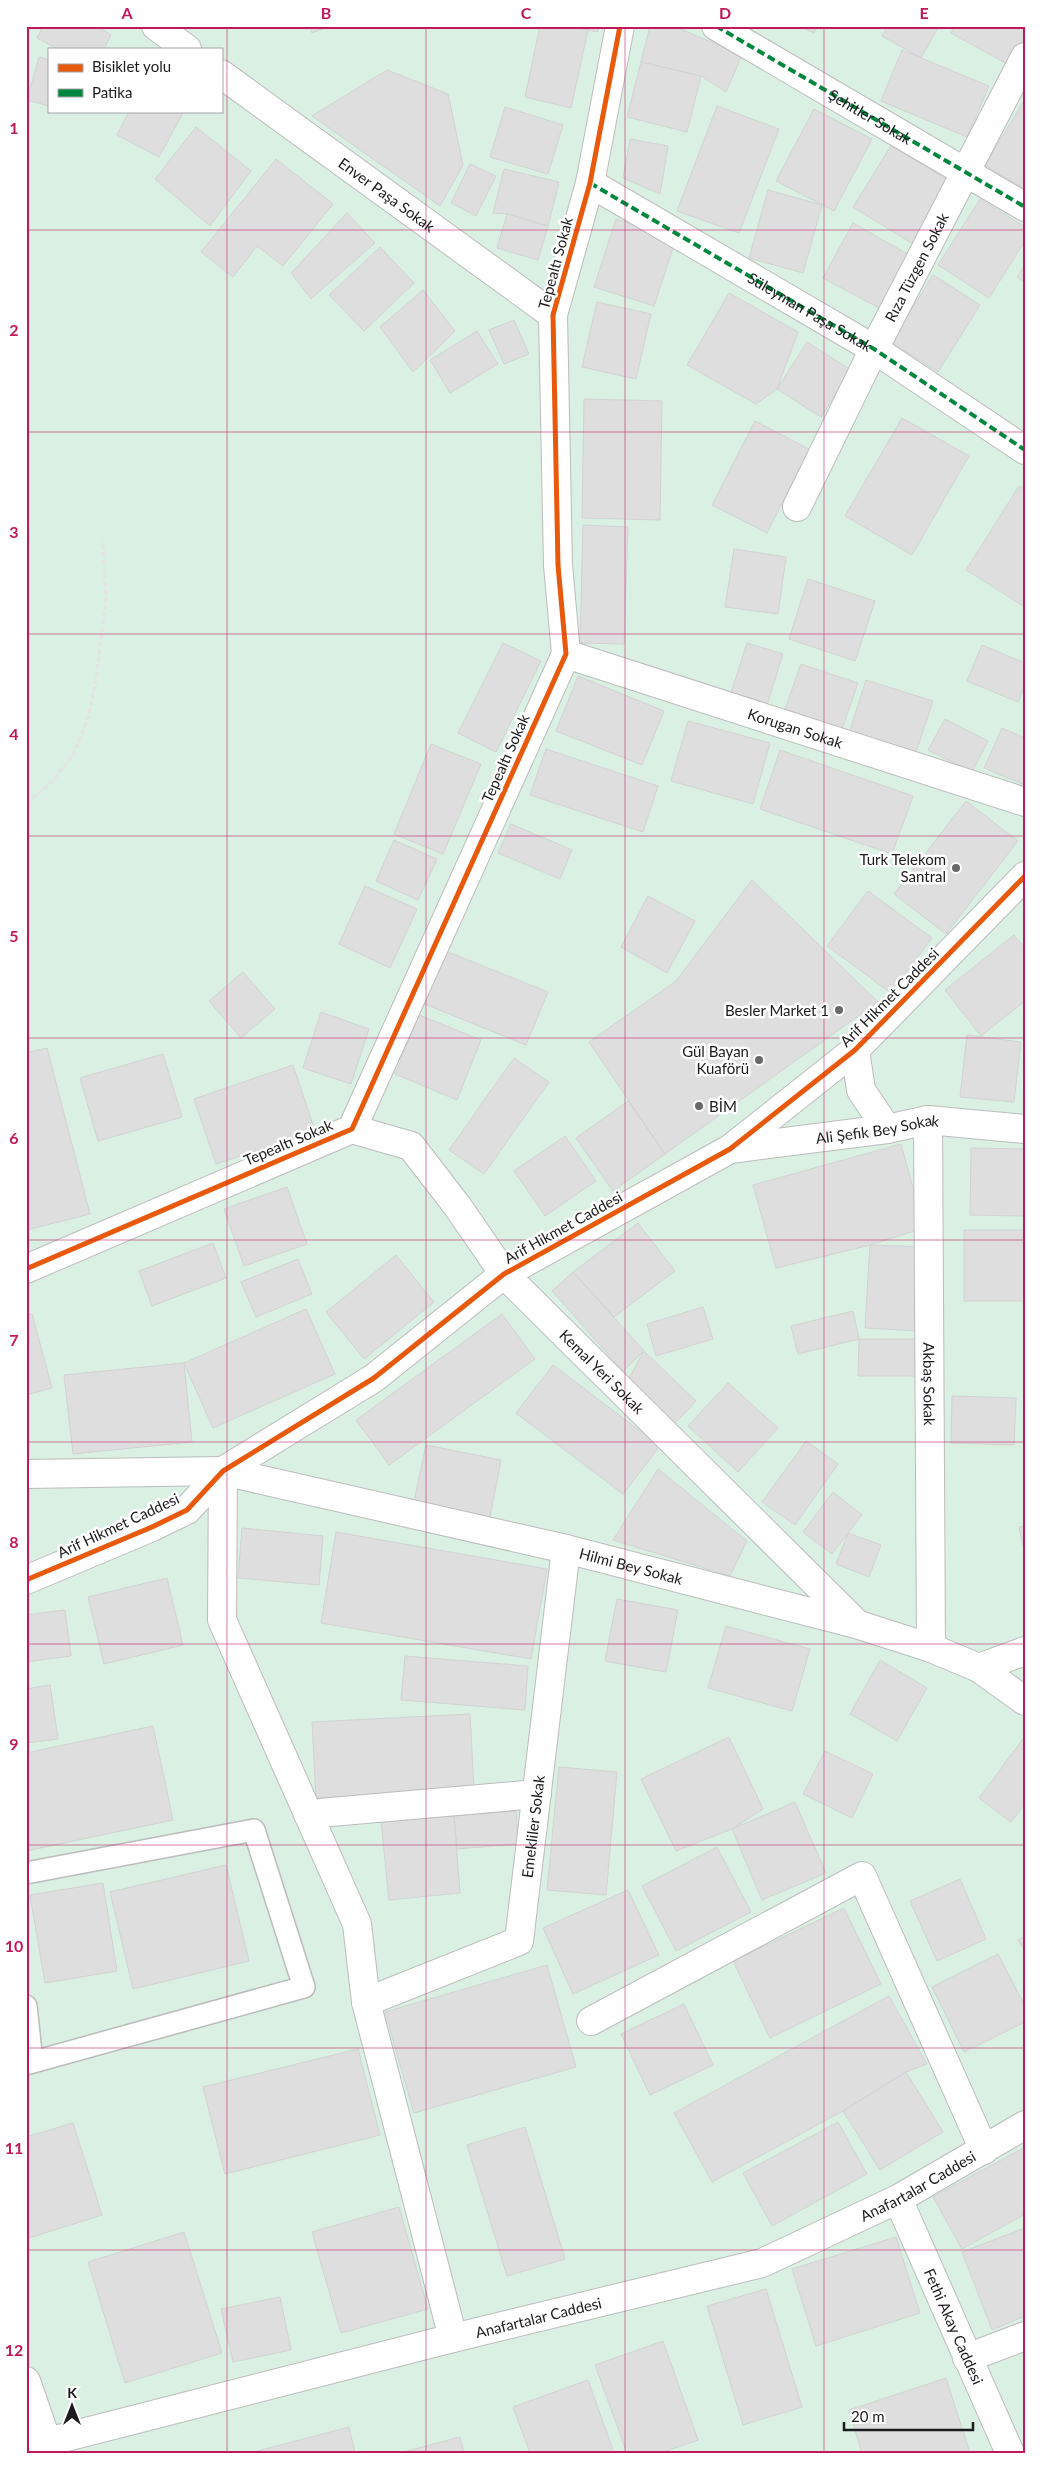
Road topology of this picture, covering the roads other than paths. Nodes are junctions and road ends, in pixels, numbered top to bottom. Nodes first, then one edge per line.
1 (156, 26) edge
2 (620, 26) edge
3 (716, 26) edge
4 (186, 48) edge
5 (1025, 57) edge
6 (222, 75) edge
7 (966, 172) junction
8 (590, 183) junction
9 (1025, 206) edge
10 (553, 315) junction
11 (874, 349) junction
12 (1025, 450) edge
13 (797, 507) dead end
14 (566, 654) junction
15 (1025, 802) edge
16 (1025, 876) edge
17 (855, 1050) junction
18 (928, 1120) junction
19 (352, 1128) junction
20 (887, 1128) junction
21 (1025, 1129) edge
22 (730, 1149) junction
23 (26, 1269) edge
24 (504, 1274) junction
25 (223, 1471) junction
26 (26, 1474) edge
27 (566, 1549) junction
28 (26, 1580) edge
29 (856, 1624) junction
30 (931, 1648) junction
31 (1025, 1651) edge
32 (979, 1668) junction
33 (1025, 1701) edge
34 (537, 1794) junction
35 (308, 1814) junction
36 (26, 1873) edge
37 (366, 2002) junction
38 (26, 2006) edge
39 (591, 2021) dead end
40 (29, 2063) edge
41 (1025, 2125) edge
42 (984, 2150) junction
43 (898, 2199) junction
44 (1025, 2336) edge
45 (453, 2338) junction
46 (967, 2358) junction
47 (27, 2384) edge
48 (41, 2446) edge
49 (1010, 2453) edge

1 - 4 street
2 - 8 street, Tepealtı Sokak
3 - 7 street, Şehitler Sokak
5 - 7 street, Rıza Tüzgen Sokak
6 - 10 street, Enver Paşa Sokak
7 - 9 street, Şehitler Sokak
7 - 11 street, Rıza Tüzgen Sokak
8 - 10 street, Tepealtı Sokak
8 - 11 street, Süleyman Paşa Sokak
10 - 14 street, Tepealtı Sokak
11 - 12 street, Süleyman Paşa Sokak
11 - 13 street, Rıza Tüzgen Sokak
14 - 15 street, Korugan Sokak
14 - 19 street, Tepealtı Sokak
16 - 17 street, Arif Hikmet Caddesi
17 - 20 street
17 - 22 street, Arif Hikmet Caddesi
18 - 20 street, Ali Şefik Bey Sokak
18 - 21 street, Ali Şefik Bey Sokak
18 - 30 street, Akbaş Sokak
19 - 23 street, Tepealtı Sokak
19 - 24 street, Kemal Yeri Sokak
20 - 22 street, Ali Şefik Bey Sokak
22 - 24 street, Arif Hikmet Caddesi
24 - 25 street, Arif Hikmet Caddesi
24 - 29 street, Kemal Yeri Sokak
25 - 26 street, Arif Hikmet Caddesi
25 - 27 street, Hilmi Bey Sokak
25 - 28 street, Arif Hikmet Caddesi
25 - 35 street
27 - 29 street, Hilmi Bey Sokak
27 - 34 street, Emekliler Sokak
29 - 30 street, Hilmi Bey Sokak
30 - 32 street, Hilmi Bey Sokak
31 - 32 street
32 - 33 street, Hilmi Bey Sokak
34 - 35 street
34 - 37 street, Emekliler Sokak
35 - 37 street
36 - 40 lane
37 - 45 street
38 - 40 lane
39 - 42 street
41 - 42 street, Anafartalar Caddesi
42 - 43 street, Anafartalar Caddesi
43 - 45 street, Anafartalar Caddesi
43 - 46 street, Fethi Akay Caddesi
44 - 46 street
45 - 48 street, Anafartalar Caddesi
46 - 49 street, Fethi Akay Caddesi
47 - 48 street

